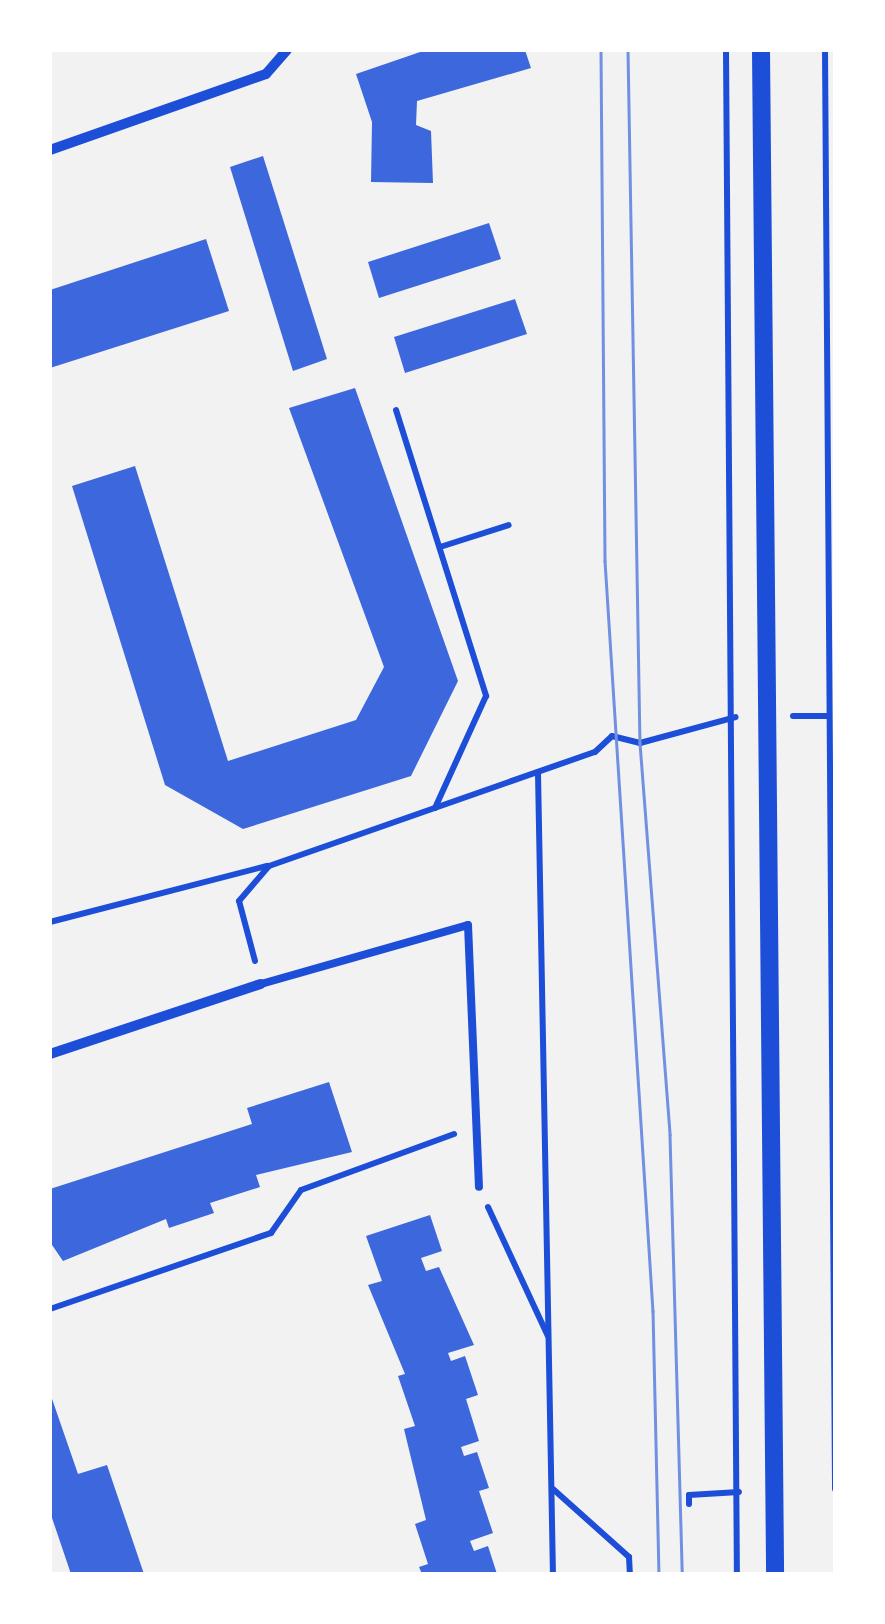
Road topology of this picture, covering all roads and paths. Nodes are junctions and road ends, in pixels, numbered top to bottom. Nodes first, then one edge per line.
1 (287, 50) edge
2 (726, 50) edge
3 (761, 50) edge
4 (825, 50) edge
5 (50, 150) edge
6 (396, 410) dead end
7 (509, 525) dead end
8 (440, 548) junction
9 (765, 716) junction
10 (827, 716) junction
11 (732, 717) junction
12 (538, 773) junction
13 (831, 790) edge
14 (435, 808) junction
15 (268, 866) junction
16 (50, 922) edge
17 (261, 984) junction
18 (50, 1054) edge
19 (473, 1128) junction
20 (479, 1187) joint
21 (50, 1309) edge
22 (551, 1342) junction
23 (552, 1488) junction
24 (835, 1489) edge
25 (740, 1492) junction
26 (689, 1504) dead end
27 (553, 1574) edge
28 (630, 1574) edge
29 (737, 1574) edge
30 (775, 1574) edge

1 - 5 street
2 - 11 path
3 - 9 street
4 - 10 path
6 - 8 path
7 - 8 path
8 - 14 path
9 - 10 path
9 - 11 path
9 - 30 street
10 - 13 path
11 - 12 path
11 - 25 path
12 - 14 path
12 - 22 path
13 - 24 path
14 - 15 path
15 - 16 path
15 - 17 path
17 - 18 street
17 - 19 lane
19 - 20 lane
19 - 21 path
20 - 22 path
22 - 23 path
23 - 27 path
23 - 28 path
25 - 26 path
25 - 29 path

